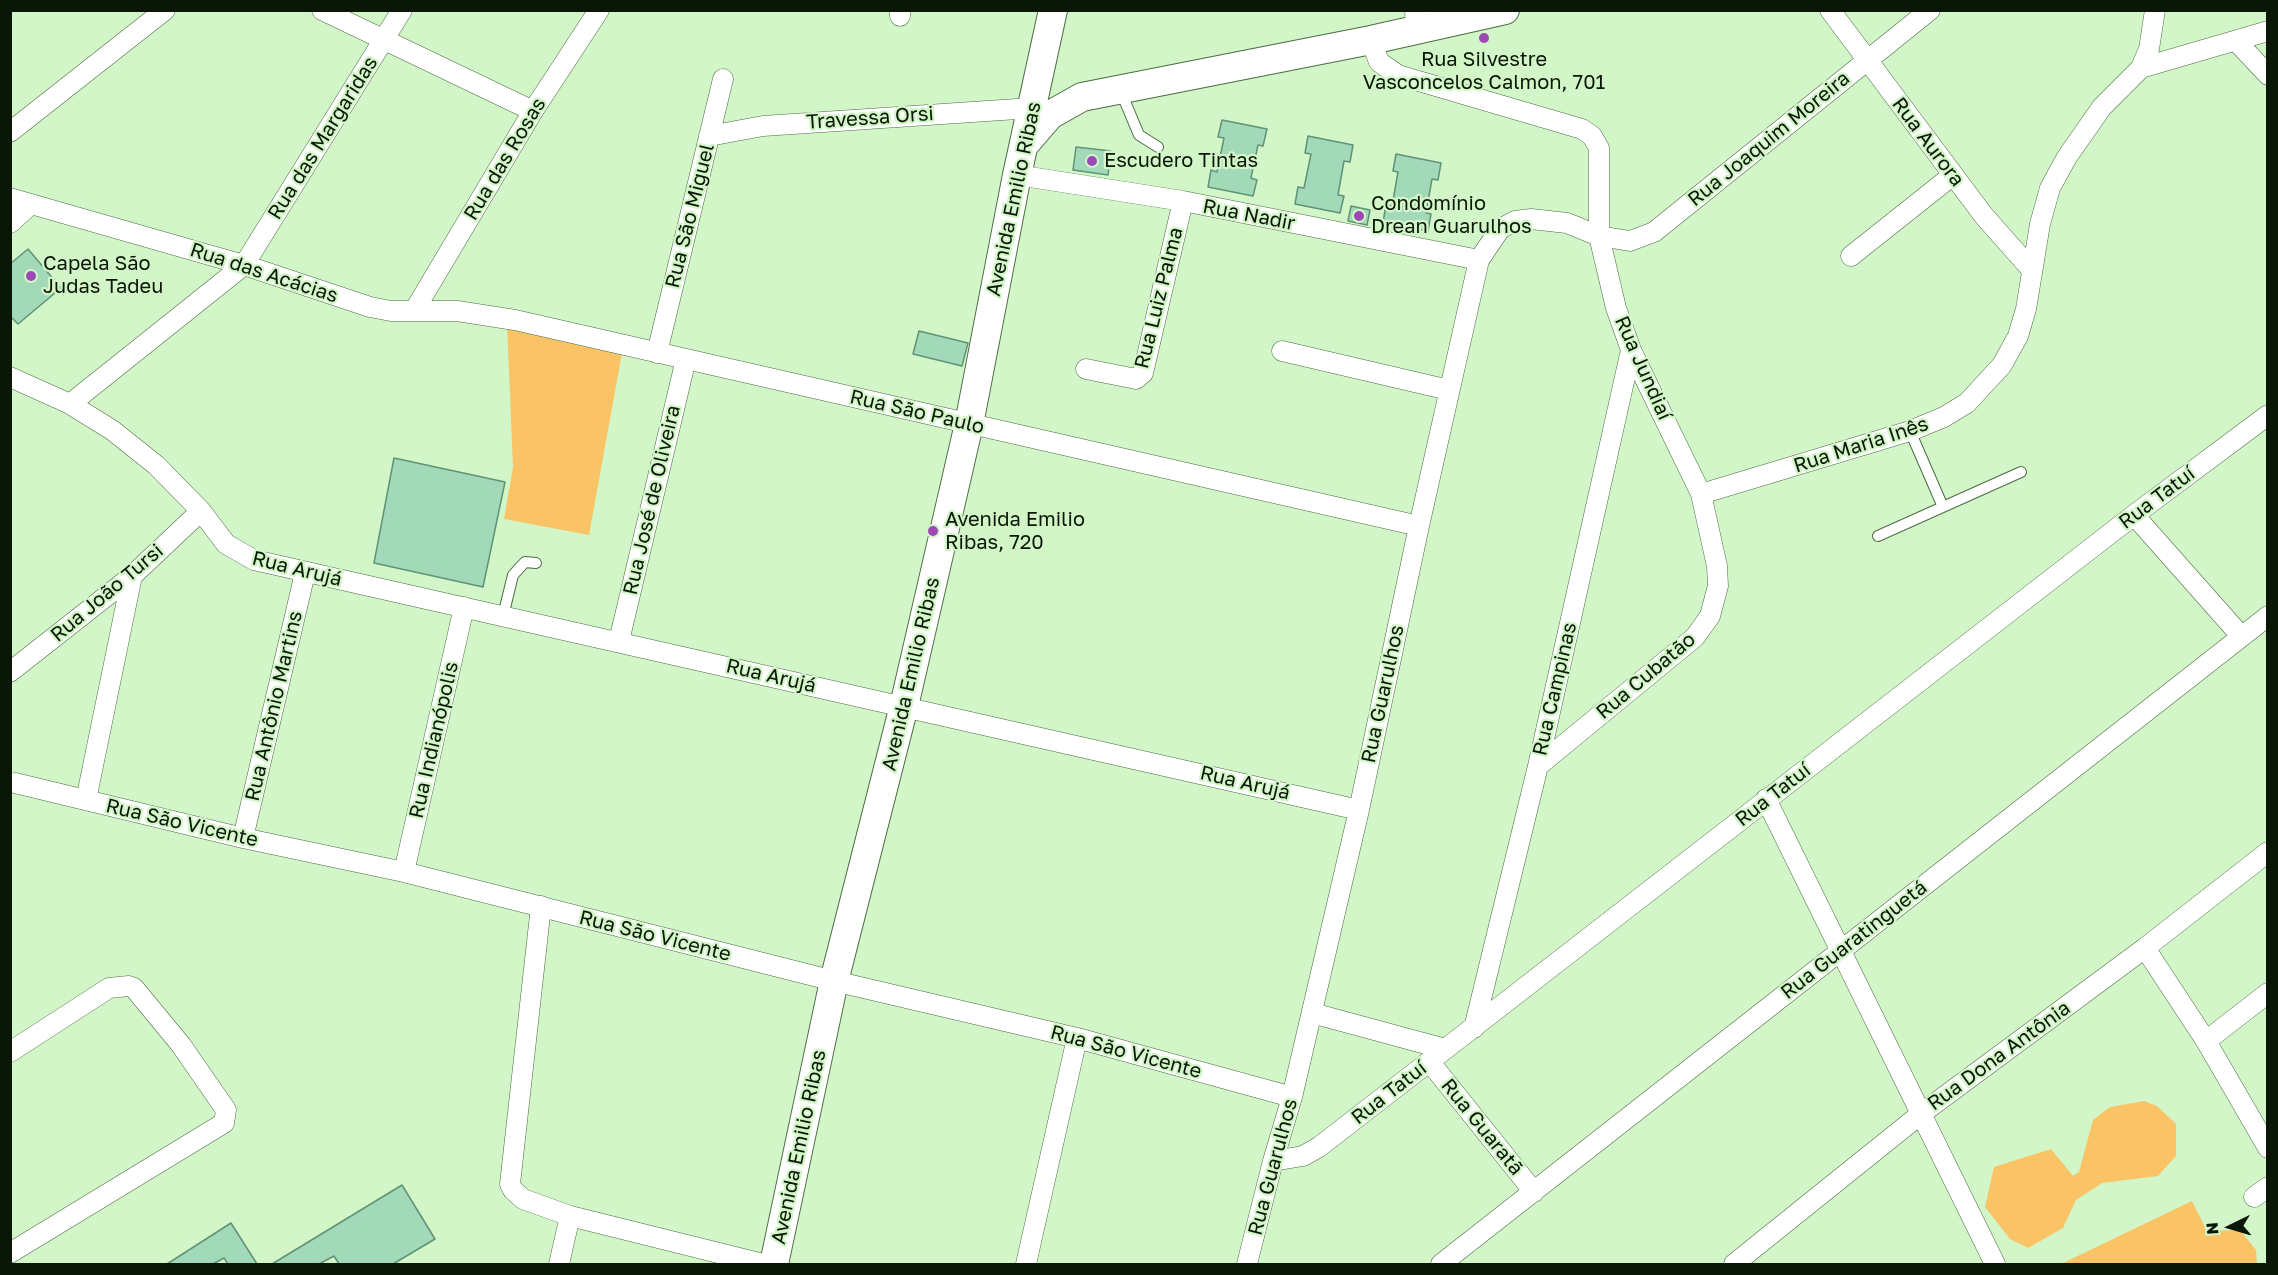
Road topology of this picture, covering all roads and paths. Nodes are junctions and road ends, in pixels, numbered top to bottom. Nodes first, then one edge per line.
1 (165, 10) edge
2 (322, 10) edge
3 (402, 10) edge
4 (599, 10) edge
5 (1053, 10) edge
6 (1506, 10) edge
7 (1830, 10) edge
8 (1930, 10) edge
9 (2155, 10) edge
10 (1418, 20) edge
11 (2268, 31) edge
12 (384, 39) junction
13 (1371, 40) junction
14 (2237, 42) junction
15 (1046, 44) junction
16 (1866, 59) junction
17 (2141, 68) junction
18 (2268, 75) edge
19 (723, 79) dead end
20 (1119, 89) junction
21 (1082, 97) junction
22 (1032, 108) junction
23 (533, 111) junction
24 (10, 132) edge
25 (709, 136) junction
26 (1024, 146) junction
27 (1158, 147) dead end
28 (1017, 175) junction
29 (1953, 176) junction
30 (10, 198) edge
31 (1183, 201) junction
32 (31, 204) junction
33 (10, 223) edge
34 (1599, 236) junction
35 (1851, 256) dead end
36 (1479, 260) junction
37 (244, 265) junction
38 (2031, 269) junction
39 (414, 311) junction
40 (1631, 350) junction
41 (1282, 351) dead end
42 (657, 353) junction
43 (686, 359) junction
44 (1086, 369) dead end
45 (10, 377) edge
46 (1449, 390) junction
47 (70, 404) junction
48 (2268, 415) edge
49 (969, 424) junction
50 (1910, 432) junction
51 (2021, 471) dead end
52 (1701, 494) junction
53 (1943, 507) junction
54 (201, 511) junction
55 (2134, 515) junction
56 (1419, 526) junction
57 (1878, 536) dead end
58 (536, 563) dead end
59 (305, 573) junction
60 (132, 576) junction
61 (464, 607) junction
62 (503, 616) junction
63 (2268, 616) edge
64 (2241, 636) junction
65 (619, 641) junction
66 (10, 672) edge
67 (904, 706) junction
68 (1538, 766) junction
69 (15, 783) dead end
70 (86, 800) junction
71 (1766, 800) junction
72 (1359, 810) junction
73 (243, 838) junction
74 (2268, 852) edge
75 (404, 872) junction
76 (541, 906) junction
77 (2145, 948) junction
78 (1842, 949) junction
79 (834, 981) junction
80 (2268, 993) edge
81 (1312, 1013) junction
82 (1474, 1028) junction
83 (1077, 1038) junction
84 (2206, 1041) junction
85 (1445, 1049) junction
86 (10, 1052) edge
87 (1429, 1061) junction
88 (1292, 1097) junction
89 (1922, 1113) junction
90 (2268, 1149) edge
91 (1272, 1161) junction
92 (1534, 1192) junction
93 (570, 1216) junction
94 (10, 1253) edge
95 (559, 1264) edge
96 (763, 1264) edge
97 (774, 1264) edge
98 (1026, 1264) edge
99 (1247, 1264) edge
100 (1441, 1264) edge
101 (1734, 1264) edge
102 (1995, 1264) edge

1 - 24 street
2 - 12 street
3 - 12 street, Rua das Margaridas
4 - 23 street, Rua das Rosas
5 - 15 main road, Avenida Emilio Ribas
6 - 10 main road
7 - 16 street, Rua Aurora
8 - 16 street, Rua Joaquim Moreira
9 - 17 street
10 - 13 main road
11 - 14 street, Rua Maria Inês
12 - 23 street
12 - 37 street, Rua das Margaridas
13 - 20 main road
13 - 34 street, Rua Jundiaí
14 - 17 street, Rua Maria Inês
14 - 18 street
15 - 21 main road
15 - 22 main road, Avenida Emilio Ribas
16 - 29 street, Rua Aurora
16 - 34 street, Rua Joaquim Moreira
17 - 38 street, Rua Maria Inês
19 - 25 street, Rua São Miguel
20 - 21 main road
20 - 27 lane
21 - 26 main road
22 - 25 street, Travessa Orsi
22 - 26 main road, Avenida Emilio Ribas
23 - 39 street, Rua das Rosas
25 - 42 street, Rua São Miguel
26 - 28 main road, Avenida Emilio Ribas
28 - 31 street, Rua Nadir
28 - 49 main road, Avenida Emilio Ribas
29 - 35 street
29 - 38 street, Rua Aurora
30 - 32 street, Rua das Acácias
31 - 36 street, Rua Nadir
31 - 44 street, Rua Luiz Palma
32 - 33 street
32 - 37 street, Rua das Acácias
34 - 36 street, Rua Guarulhos
34 - 40 street, Rua Jundiaí
36 - 46 street, Rua Guarulhos
37 - 39 street, Rua das Acácias
37 - 47 street, Rua das Margaridas
38 - 50 street, Rua Maria Inês
39 - 42 street, Rua São Paulo
40 - 52 street, Rua Jundiaí
40 - 68 street, Rua Campinas
41 - 46 street
42 - 43 street, Rua São Paulo
43 - 49 street, Rua São Paulo
43 - 65 street, Rua José de Oliveira
45 - 47 street, Rua Arujá
46 - 56 street, Rua Guarulhos
47 - 54 street, Rua Arujá
48 - 55 street, Rua Tatuí
49 - 56 street, Rua São Paulo
49 - 67 main road, Avenida Emilio Ribas
50 - 52 street, Rua Maria Inês
50 - 53 lane
51 - 53 lane
52 - 68 street, Rua Cubatão
53 - 57 lane
54 - 59 street, Rua Arujá
54 - 60 street, Rua João Tursi
55 - 64 street
55 - 71 street, Rua Tatuí
56 - 72 street, Rua Guarulhos
58 - 62 lane
59 - 61 street, Rua Arujá
59 - 73 street, Rua Antônio Martins
60 - 66 street, Rua João Tursi
60 - 70 street
61 - 62 street, Rua Arujá
61 - 75 street, Rua Indianópolis
62 - 65 street, Rua Arujá
63 - 64 street, Rua Guaratinguetá
64 - 78 street, Rua Guaratinguetá
65 - 67 street, Rua Arujá
67 - 72 street, Rua Arujá
67 - 79 main road, Avenida Emilio Ribas
68 - 82 street, Rua Campinas
69 - 70 street, Rua São Vicente
70 - 73 street, Rua São Vicente
71 - 78 street
71 - 82 street, Rua Tatuí
72 - 81 street, Rua Guarulhos
73 - 75 street, Rua São Vicente
74 - 77 street, Rua Dona Antônia
75 - 76 street, Rua São Vicente
76 - 79 street, Rua São Vicente
76 - 93 street
77 - 84 street
77 - 89 street, Rua Dona Antônia
78 - 89 street
78 - 92 street, Rua Guaratinguetá
79 - 83 street, Rua São Vicente
79 - 97 main road, Avenida Emilio Ribas
80 - 84 street
81 - 85 street
81 - 88 street, Rua Guarulhos
82 - 85 street, Rua Tatuí
83 - 88 street, Rua São Vicente
83 - 98 street
84 - 90 street
85 - 87 street, Rua Tatuí
86 - 94 street
87 - 91 street, Rua Tatuí
87 - 92 street, Rua Guaratã
88 - 91 street, Rua Guarulhos
89 - 101 street, Rua Dona Antônia
89 - 102 street
91 - 99 street, Rua Guarulhos
92 - 100 street, Rua Guaratinguetá
93 - 95 street
93 - 96 street

